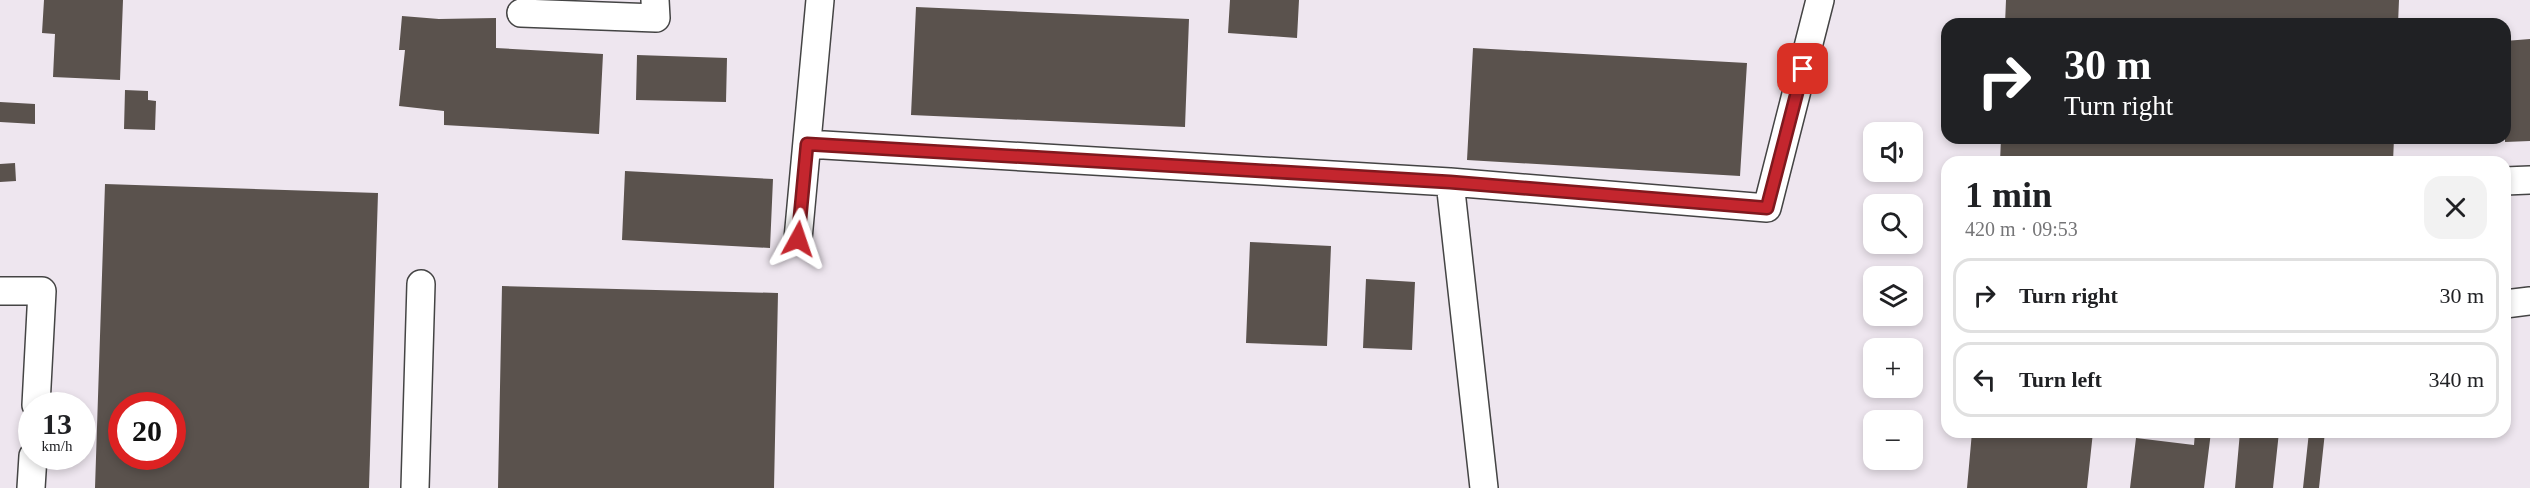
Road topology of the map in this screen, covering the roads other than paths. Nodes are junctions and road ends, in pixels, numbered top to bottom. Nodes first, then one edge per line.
1 (655, 0) edge
2 (820, 0) edge
3 (1820, 0) edge
4 (521, 13) dead end
5 (807, 144) junction
6 (2530, 180) edge
7 (2511, 181) edge
8 (1450, 182) junction
9 (798, 239) dead end
10 (422, 284) dead end
11 (0, 291) edge
12 (2530, 301) edge
13 (2511, 303) edge
14 (37, 392) edge
15 (32, 470) edge
16 (31, 488) edge
17 (415, 488) edge
18 (1484, 488) edge

1 - 4 lane
2 - 5 lane
3 - 8 lane
5 - 8 lane
5 - 9 lane
6 - 7 lane
8 - 18 lane
10 - 17 lane
11 - 14 lane
12 - 13 lane
15 - 16 lane

